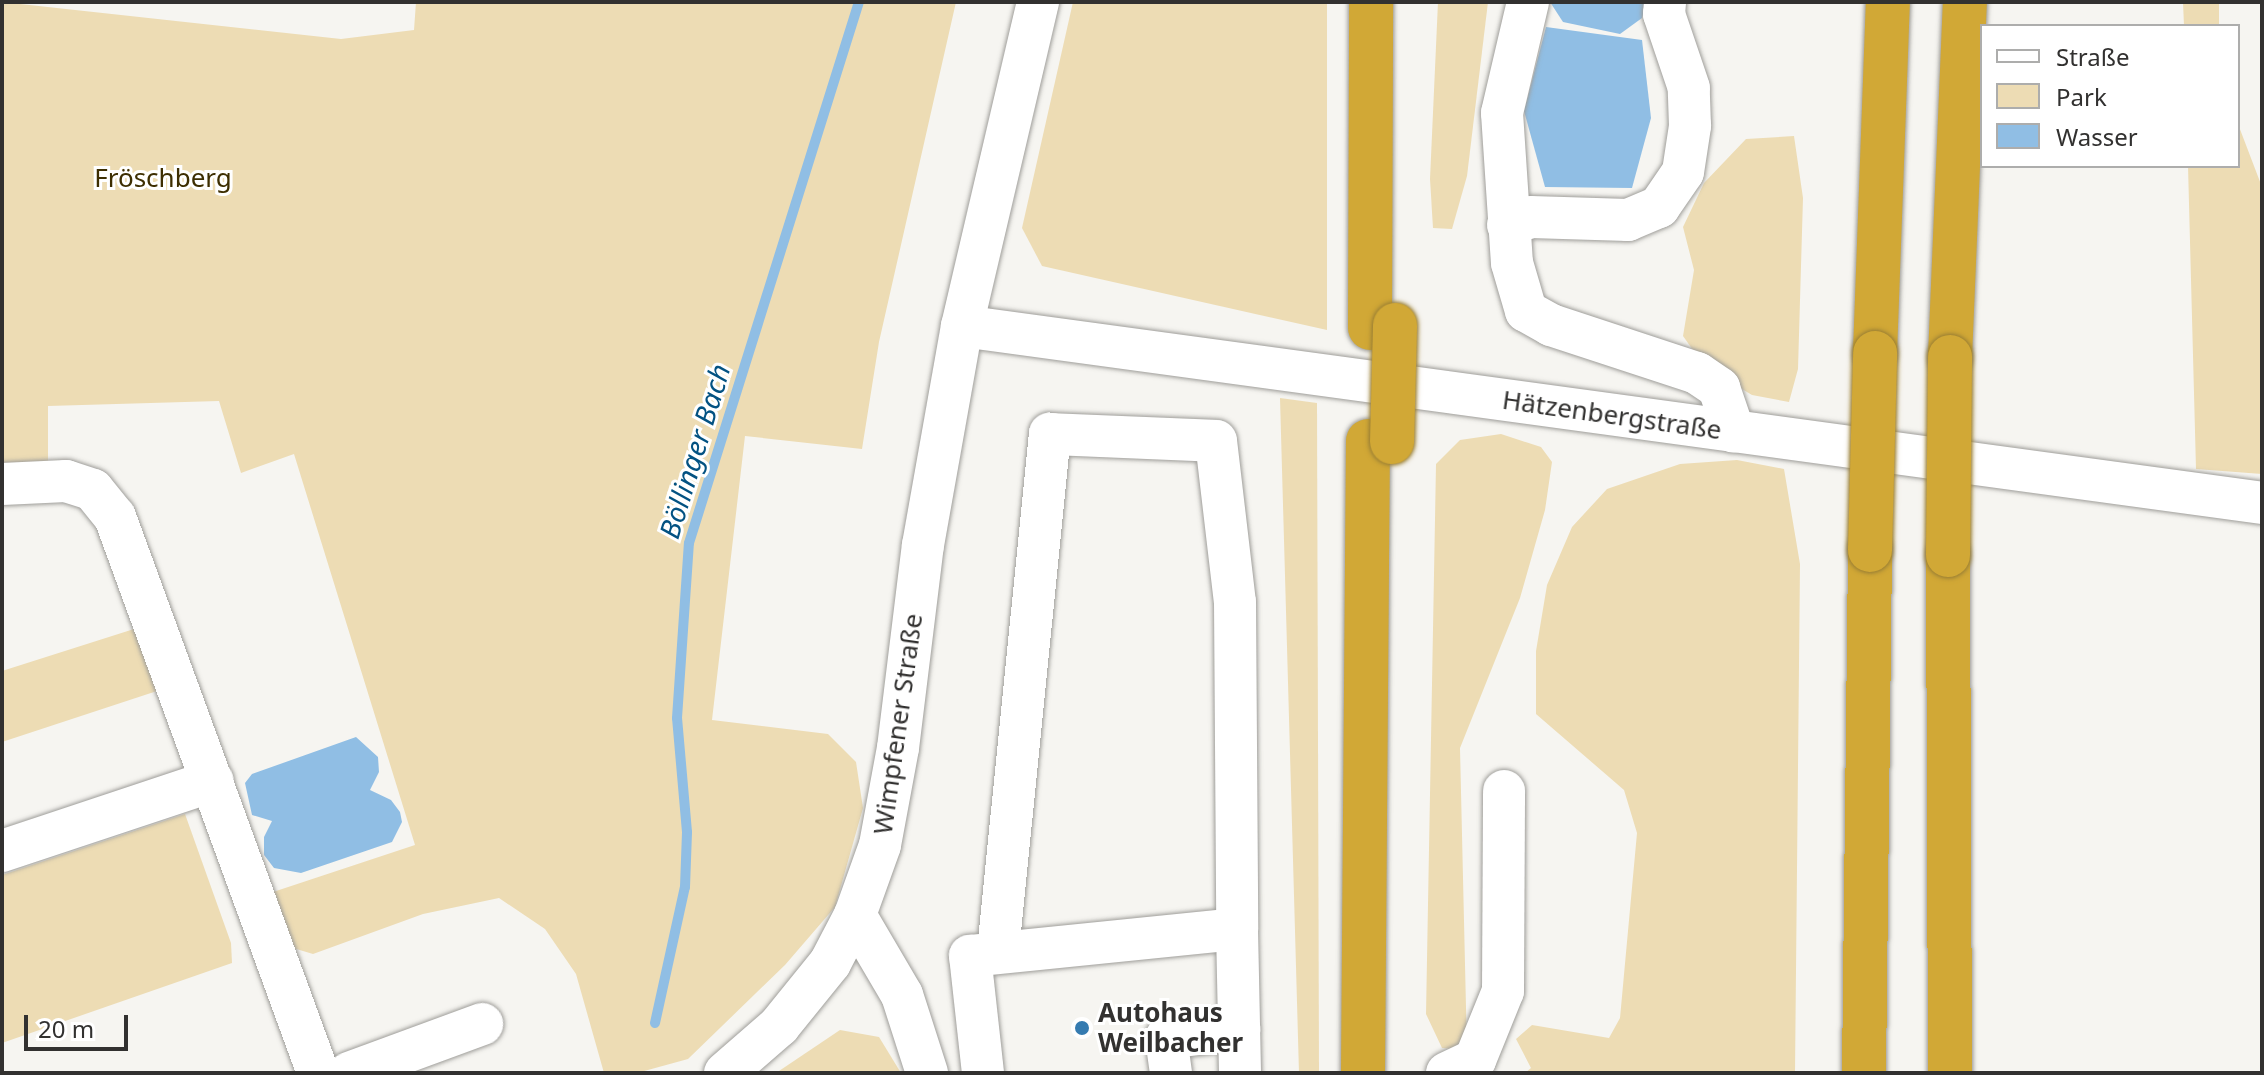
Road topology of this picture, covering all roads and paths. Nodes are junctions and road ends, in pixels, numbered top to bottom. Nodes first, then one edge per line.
1 (1038, 2) edge
2 (1371, 2) edge
3 (1394, 2) edge
4 (1528, 2) edge
5 (1665, 2) edge
6 (1888, 2) edge
7 (1977, 2) edge
8 (1964, 23) edge
9 (1508, 225) junction
10 (962, 326) junction
11 (1382, 326) junction
12 (1734, 432) junction
13 (1380, 442) junction
14 (2, 484) edge
15 (2262, 503) edge
16 (213, 781) junction
17 (1504, 791) dead end
18 (2, 851) edge
19 (855, 915) junction
20 (1237, 929) junction
21 (998, 951) junction
22 (482, 1024) dead end
23 (1239, 1029) junction
24 (318, 1073) edge
25 (349, 1073) edge
26 (725, 1073) edge
27 (927, 1073) edge
28 (983, 1073) edge
29 (1171, 1073) edge
30 (1240, 1073) edge
31 (1363, 1073) edge
32 (1387, 1073) edge
33 (1447, 1073) edge
34 (1864, 1073) edge
35 (1950, 1073) edge

1 - 10 street, Wimpfener Straße
2 - 11 highway
3 - 11 highway
4 - 9 street
5 - 9 street
6 - 34 highway, bridge
7 - 8 highway
8 - 35 highway, bridge
9 - 12 street
10 - 12 street, Hätzenbergstraße
10 - 19 street, Wimpfener Straße
11 - 13 highway, bridge
12 - 15 street, Hätzenbergstraße
13 - 31 highway
13 - 32 highway
14 - 16 street
16 - 18 street
16 - 24 street
17 - 33 street
19 - 26 street, Wimpfener Straße
19 - 27 street
20 - 21 street
20 - 21 street
20 - 23 street
21 - 28 street
22 - 25 street
23 - 29 street
23 - 30 street

